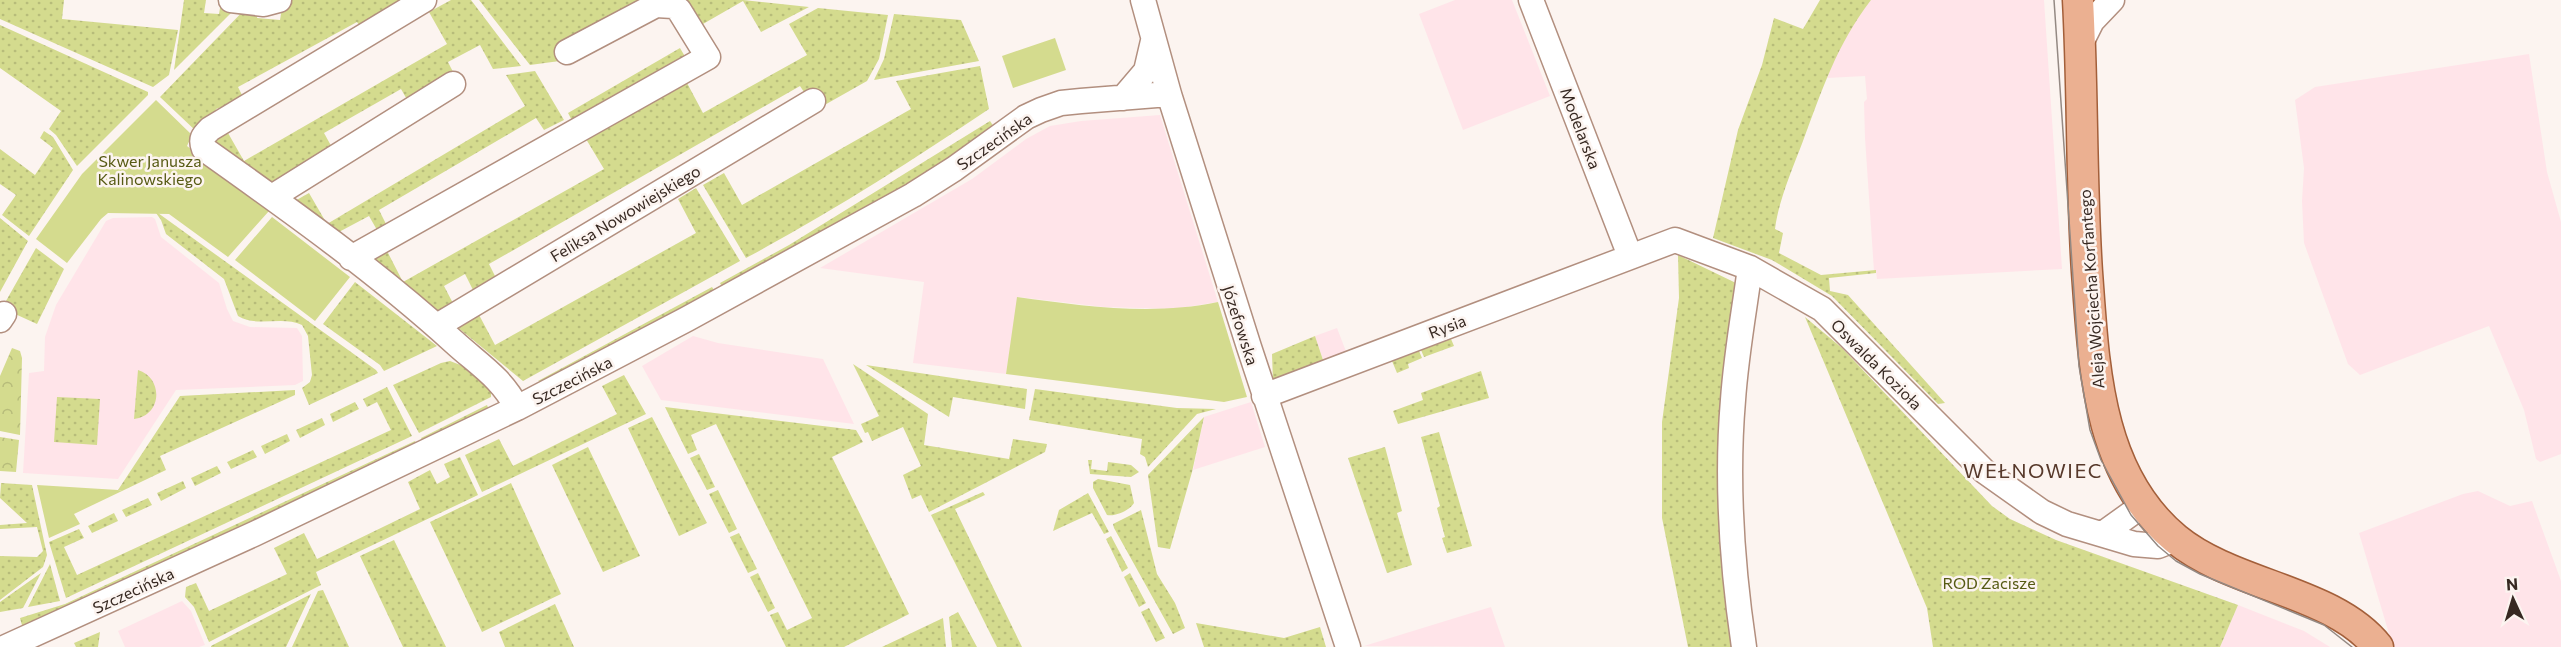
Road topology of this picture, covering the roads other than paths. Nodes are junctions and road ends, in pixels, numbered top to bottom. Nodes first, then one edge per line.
1 (279, 0) edge
2 (424, 0) edge
3 (1143, 0) edge
4 (1531, 0) edge
5 (2078, 0) edge
6 (2112, 0) edge
7 (239, 1) edge
8 (1154, 39) junction
9 (2080, 45) junction
10 (567, 52) dead end
11 (453, 84) dead end
12 (1169, 94) junction
13 (1123, 98) junction
14 (813, 101) dead end
15 (272, 197) junction
16 (1630, 256) junction
17 (351, 258) junction
18 (1750, 268) junction
19 (437, 326) junction
20 (1264, 396) junction
21 (517, 408) junction
22 (2143, 505) junction
23 (2104, 533) junction
24 (2176, 539) junction
25 (6, 647) edge
26 (1348, 647) edge
27 (1744, 647) edge
28 (2378, 647) edge

1 - 7 street
2 - 15 street
3 - 8 street, Józefowska
4 - 16 street, Modelarska
5 - 9 main road, Aleja Wojciecha Korfantego
6 - 9 street
8 - 12 street, Józefowska
8 - 13 street
9 - 22 main road, Aleja Wojciecha Korfantego
10 - 17 street
11 - 15 street
12 - 13 street, Szczecińska
12 - 20 street, Józefowska
13 - 21 street, Szczecińska
14 - 19 street, Feliksa Nowowiejskiego
15 - 17 street
16 - 18 street, Oswalda Kozioła
16 - 20 street, Rysia
17 - 19 street
18 - 23 street, Oswalda Kozioła
18 - 27 street
19 - 21 street
20 - 26 street, Józefowska
21 - 25 street, Szczecińska
22 - 23 street
22 - 24 main road, Aleja Wojciecha Korfantego
23 - 24 street, Oswalda Kozioła
24 - 28 main road, Aleja Wojciecha Korfantego

